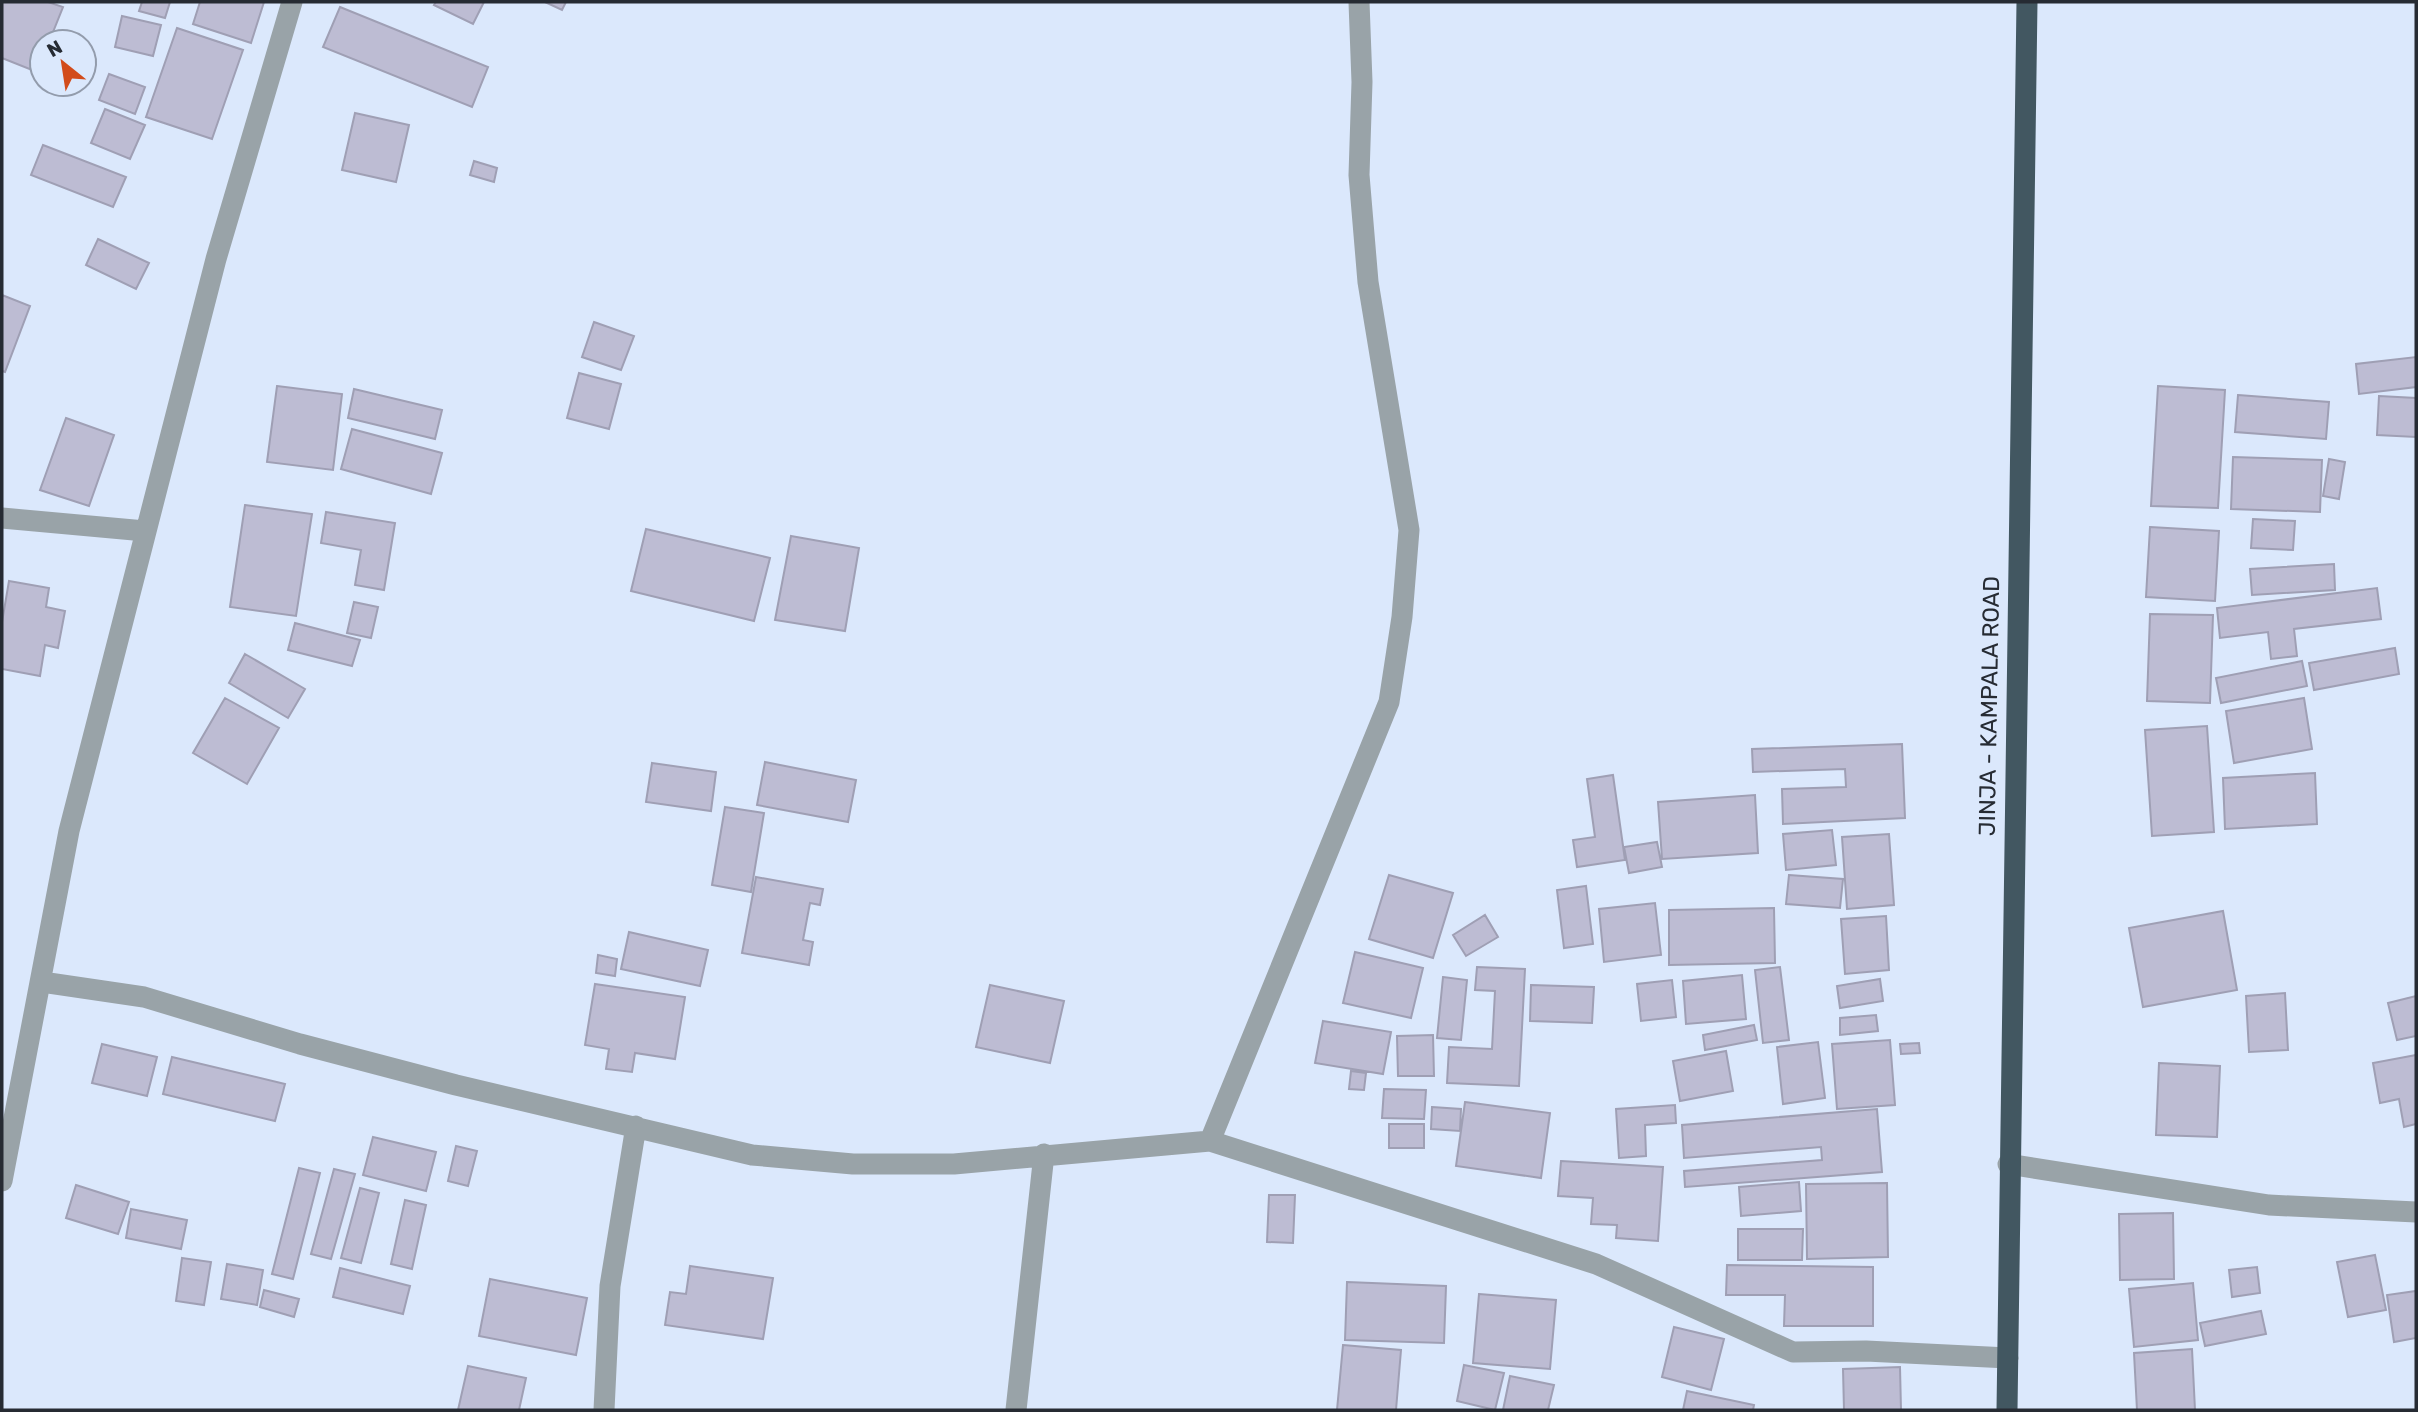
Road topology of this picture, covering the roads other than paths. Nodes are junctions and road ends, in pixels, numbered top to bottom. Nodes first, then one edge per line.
1 (292, 2) edge
2 (1359, 2) edge
3 (2027, 2) edge
4 (2, 518) edge
5 (145, 531) junction
6 (42, 982) junction
7 (636, 1126) junction
8 (1210, 1142) junction
9 (1044, 1154) junction
10 (2008, 1164) junction
11 (2, 1181) edge
12 (2416, 1212) edge
13 (2008, 1358) junction
14 (604, 1410) edge
15 (1016, 1410) edge
16 (2007, 1410) edge

1 - 5 street
2 - 8 street
3 - 10 highway, JINJA - KAMPALA ROAD
4 - 5 street
5 - 6 street
6 - 7 street
6 - 11 street
7 - 9 street
7 - 14 street
8 - 9 street
8 - 13 street
9 - 15 street
10 - 12 street
10 - 13 highway, JINJA - KAMPALA ROAD
13 - 16 highway, JINJA - KAMPALA ROAD

